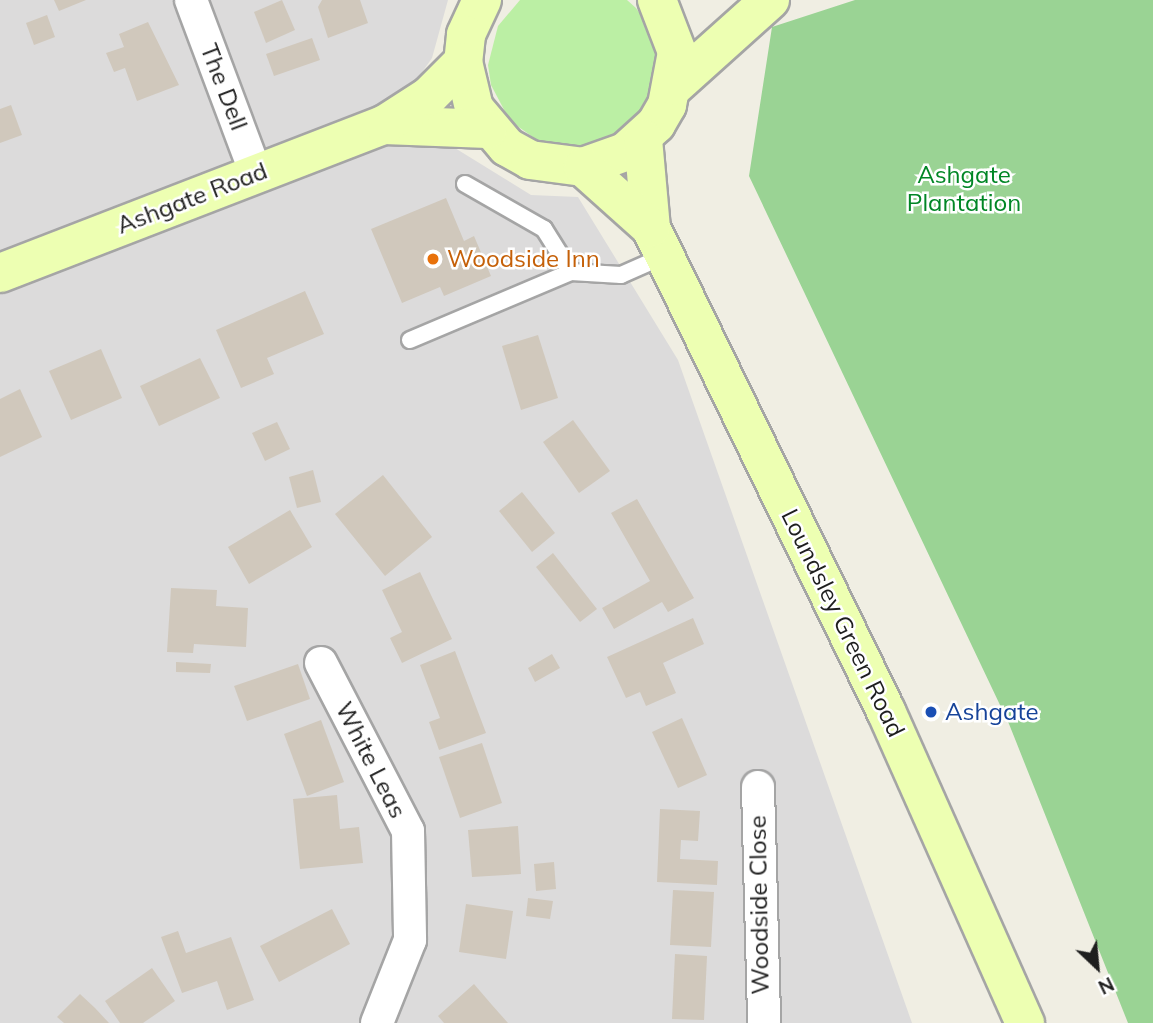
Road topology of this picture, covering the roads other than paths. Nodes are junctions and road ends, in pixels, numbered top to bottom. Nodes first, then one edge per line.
1 (191, 0) edge
2 (657, 0) edge
3 (770, 0) edge
4 (478, 3) edge
5 (463, 62) junction
6 (674, 86) junction
7 (384, 125) junction
8 (488, 129) junction
9 (643, 139) junction
10 (583, 167) junction
11 (256, 174) junction
12 (466, 184) dead end
13 (658, 242) junction
14 (571, 272) junction
15 (0, 273) edge
16 (410, 340) dead end
17 (321, 663) dead end
18 (758, 787) dead end
19 (377, 1023) edge
20 (764, 1023) edge
21 (1025, 1023) edge

1 - 11 street, The Dell
2 - 6 main road
3 - 6 main road
4 - 5 main road
5 - 7 main road, Ashgate Road
5 - 8 main road
6 - 9 main road
7 - 8 main road, Ashgate Road
7 - 11 main road, Ashgate Road
8 - 10 main road
9 - 10 main road
9 - 13 main road, Loundsley Green Road
10 - 13 main road, Loundsley Green Road
11 - 15 main road, Ashgate Road
12 - 14 lane
13 - 14 lane
13 - 21 main road, Loundsley Green Road
14 - 16 lane
17 - 19 street, White Leas
18 - 20 street, Woodside Close

